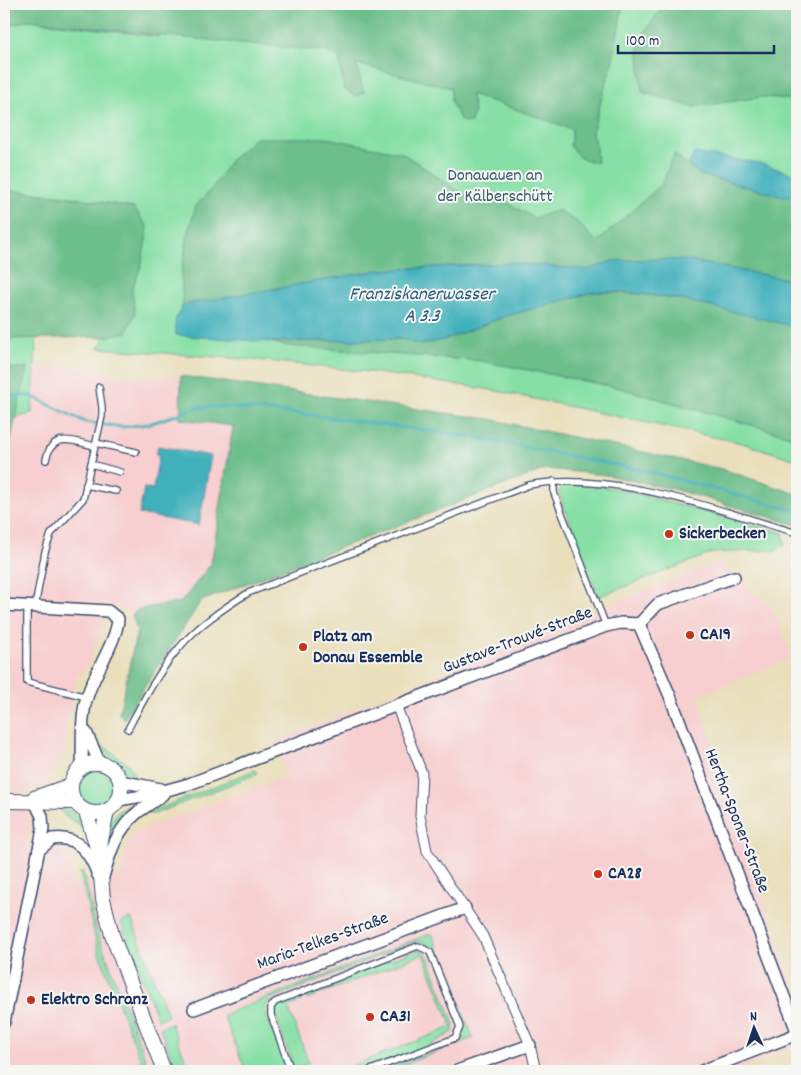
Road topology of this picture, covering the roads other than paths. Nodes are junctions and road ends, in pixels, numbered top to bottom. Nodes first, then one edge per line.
1 (99, 387) dead end
2 (96, 445) junction
3 (136, 452) dead end
4 (46, 460) dead end
5 (91, 464) junction
6 (120, 472) dead end
7 (554, 482) junction
8 (86, 485) junction
9 (116, 491) dead end
10 (797, 533) edge
11 (734, 577) dead end
12 (4, 605) edge
13 (31, 607) junction
14 (639, 624) junction
15 (606, 626) junction
16 (87, 697) junction
17 (396, 705) junction
18 (84, 728) junction
19 (128, 728) dead end
20 (100, 764) junction
21 (82, 767) junction
22 (120, 781) junction
23 (71, 785) junction
24 (168, 790) junction
25 (118, 800) junction
26 (4, 801) edge
27 (20, 801) junction
28 (35, 802) junction
29 (75, 802) junction
30 (106, 811) junction
31 (86, 812) junction
32 (39, 850) junction
33 (99, 854) junction
34 (101, 883) junction
35 (465, 908) junction
36 (9, 974) edge
37 (194, 1009) dead end
38 (4, 1022) edge
39 (797, 1032) edge
40 (530, 1045) junction
41 (164, 1071) edge
42 (291, 1071) edge
43 (368, 1071) edge
44 (457, 1071) edge
45 (536, 1071) edge
46 (702, 1071) edge

1 - 2 lane
2 - 3 lane
2 - 4 lane
2 - 5 lane
5 - 6 lane
5 - 8 lane
7 - 10 lane
7 - 15 lane
7 - 19 lane
8 - 9 lane
8 - 13 lane
11 - 14 street
12 - 13 street
13 - 16 lane
13 - 16 street
14 - 15 street, Gustave-Trouvé-Straße
14 - 39 street, Hertha-Sponer-Straße
15 - 17 street, Gustave-Trouvé-Straße
16 - 18 street
17 - 24 street, Gustave-Trouvé-Straße
17 - 35 street
18 - 20 street
18 - 21 street
20 - 21 street
20 - 22 street
21 - 23 street
22 - 24 street, Gustave-Trouvé-Straße
22 - 25 street
23 - 27 street
23 - 29 street
24 - 25 street, Gustave-Trouvé-Straße
24 - 34 street, Gustave-Trouvé-Straße
25 - 30 street
26 - 27 street
27 - 28 street
28 - 29 street
28 - 32 street
29 - 31 street
30 - 31 street
30 - 33 street
31 - 33 street
32 - 34 street
32 - 36 street
33 - 34 street
34 - 41 street
35 - 37 street, Maria-Telkes-Straße
35 - 40 street
36 - 38 street
39 - 46 street
40 - 44 street
40 - 45 street
42 - 43 lane

